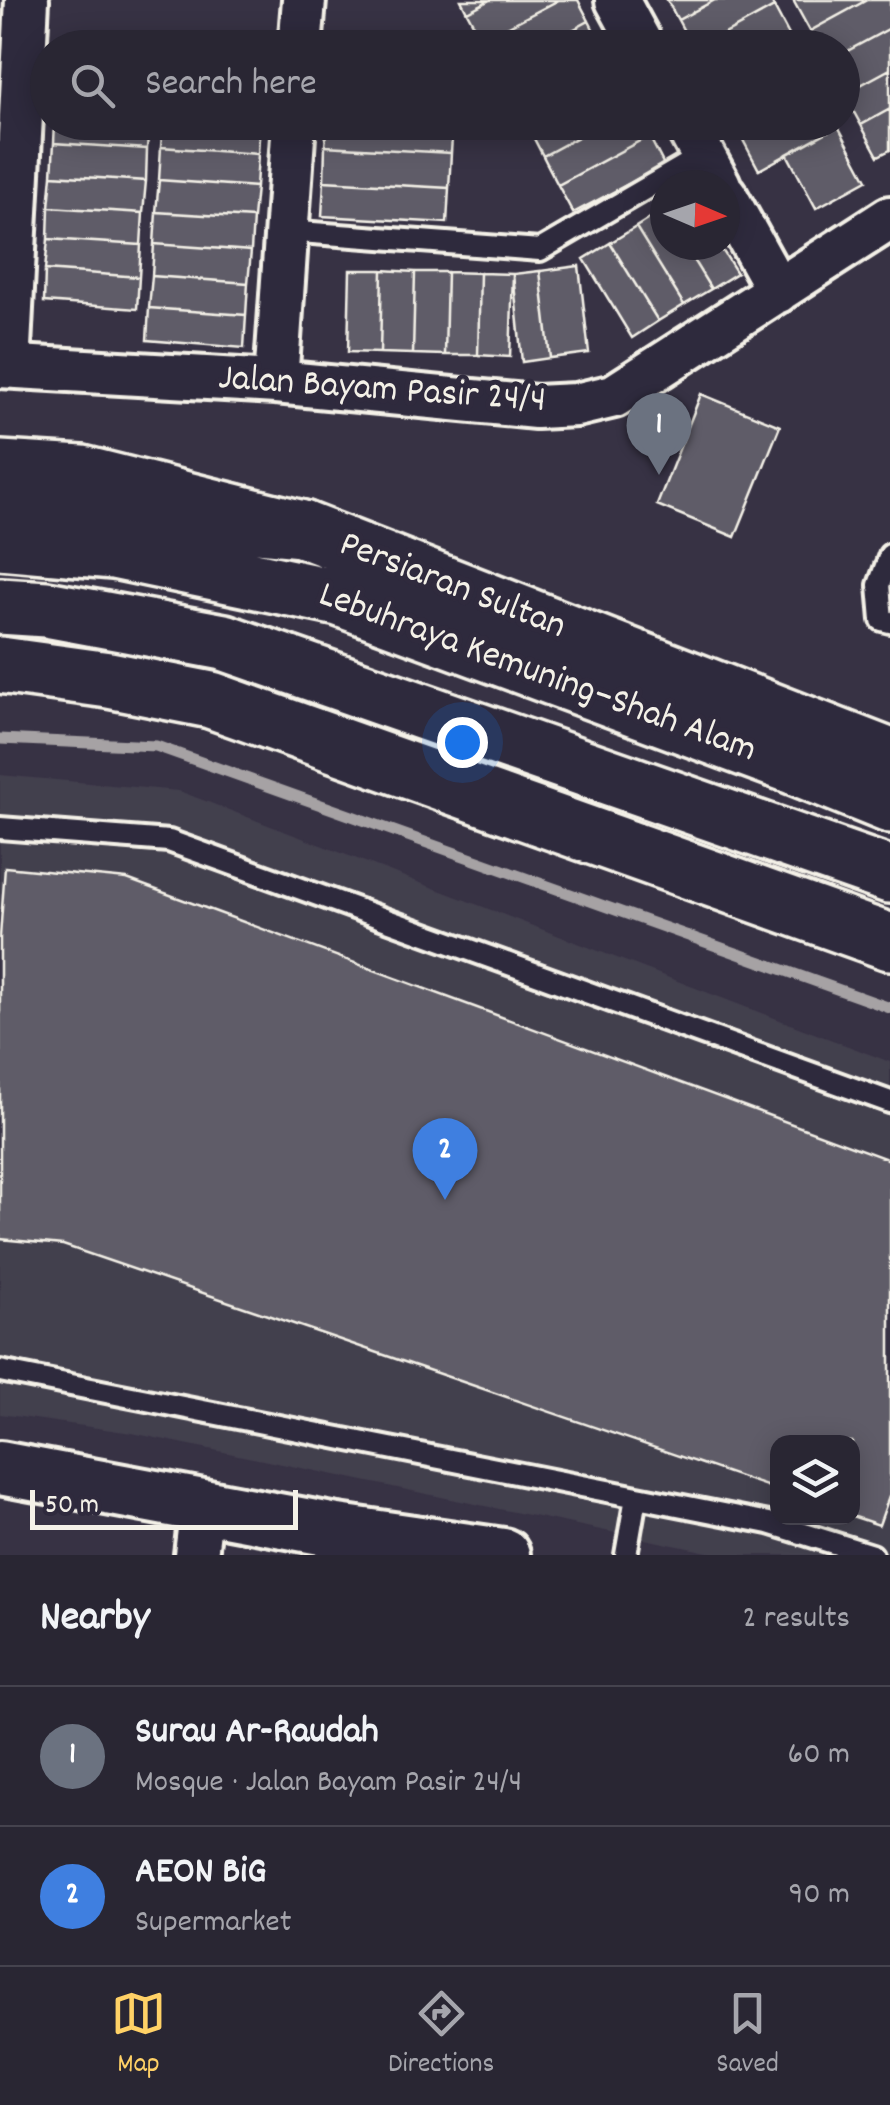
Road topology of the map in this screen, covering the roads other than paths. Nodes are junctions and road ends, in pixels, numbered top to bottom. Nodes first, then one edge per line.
1 (27, 0) edge
2 (304, 0) edge
3 (616, 0) edge
4 (302, 30) edge
5 (633, 30) edge
6 (293, 140) edge
7 (702, 154) edge
8 (890, 218) edge
9 (740, 222) edge
10 (286, 232) junction
11 (778, 291) junction
12 (4, 366) edge
13 (276, 382) junction
14 (0, 469) edge
15 (0, 502) edge
16 (302, 529) junction
17 (0, 541) edge
18 (890, 554) edge
19 (0, 606) edge
20 (890, 622) edge
21 (0, 665) edge
22 (890, 756) edge
23 (890, 805) edge
24 (0, 828) edge
25 (890, 874) edge
26 (890, 942) edge
27 (890, 1102) edge
28 (0, 1371) edge
29 (0, 1468) edge
30 (636, 1497) junction
31 (199, 1530) edge
32 (503, 1555) edge
33 (626, 1555) edge
34 (872, 1555) edge

1 - 12 street
2 - 4 street
3 - 5 street
6 - 10 street
7 - 10 lane
8 - 11 street, Jalan Bayam Pasir 24/4
9 - 11 street
10 - 13 street
11 - 13 street, Jalan Bayam Pasir 24/4
12 - 13 street, Jalan Bayam Pasir 24/4
14 - 16 main road, Persiaran Sultan
15 - 16 main road
16 - 22 main road, Persiaran Sultan
17 - 23 main road, Lebuhraya Kemuning–Shah Alam
18 - 20 lane
19 - 25 main road, Lebuhraya Kemuning–Shah Alam
21 - 26 main road
24 - 27 lane
28 - 30 lane
29 - 31 street
30 - 33 lane
30 - 34 lane
31 - 32 street

